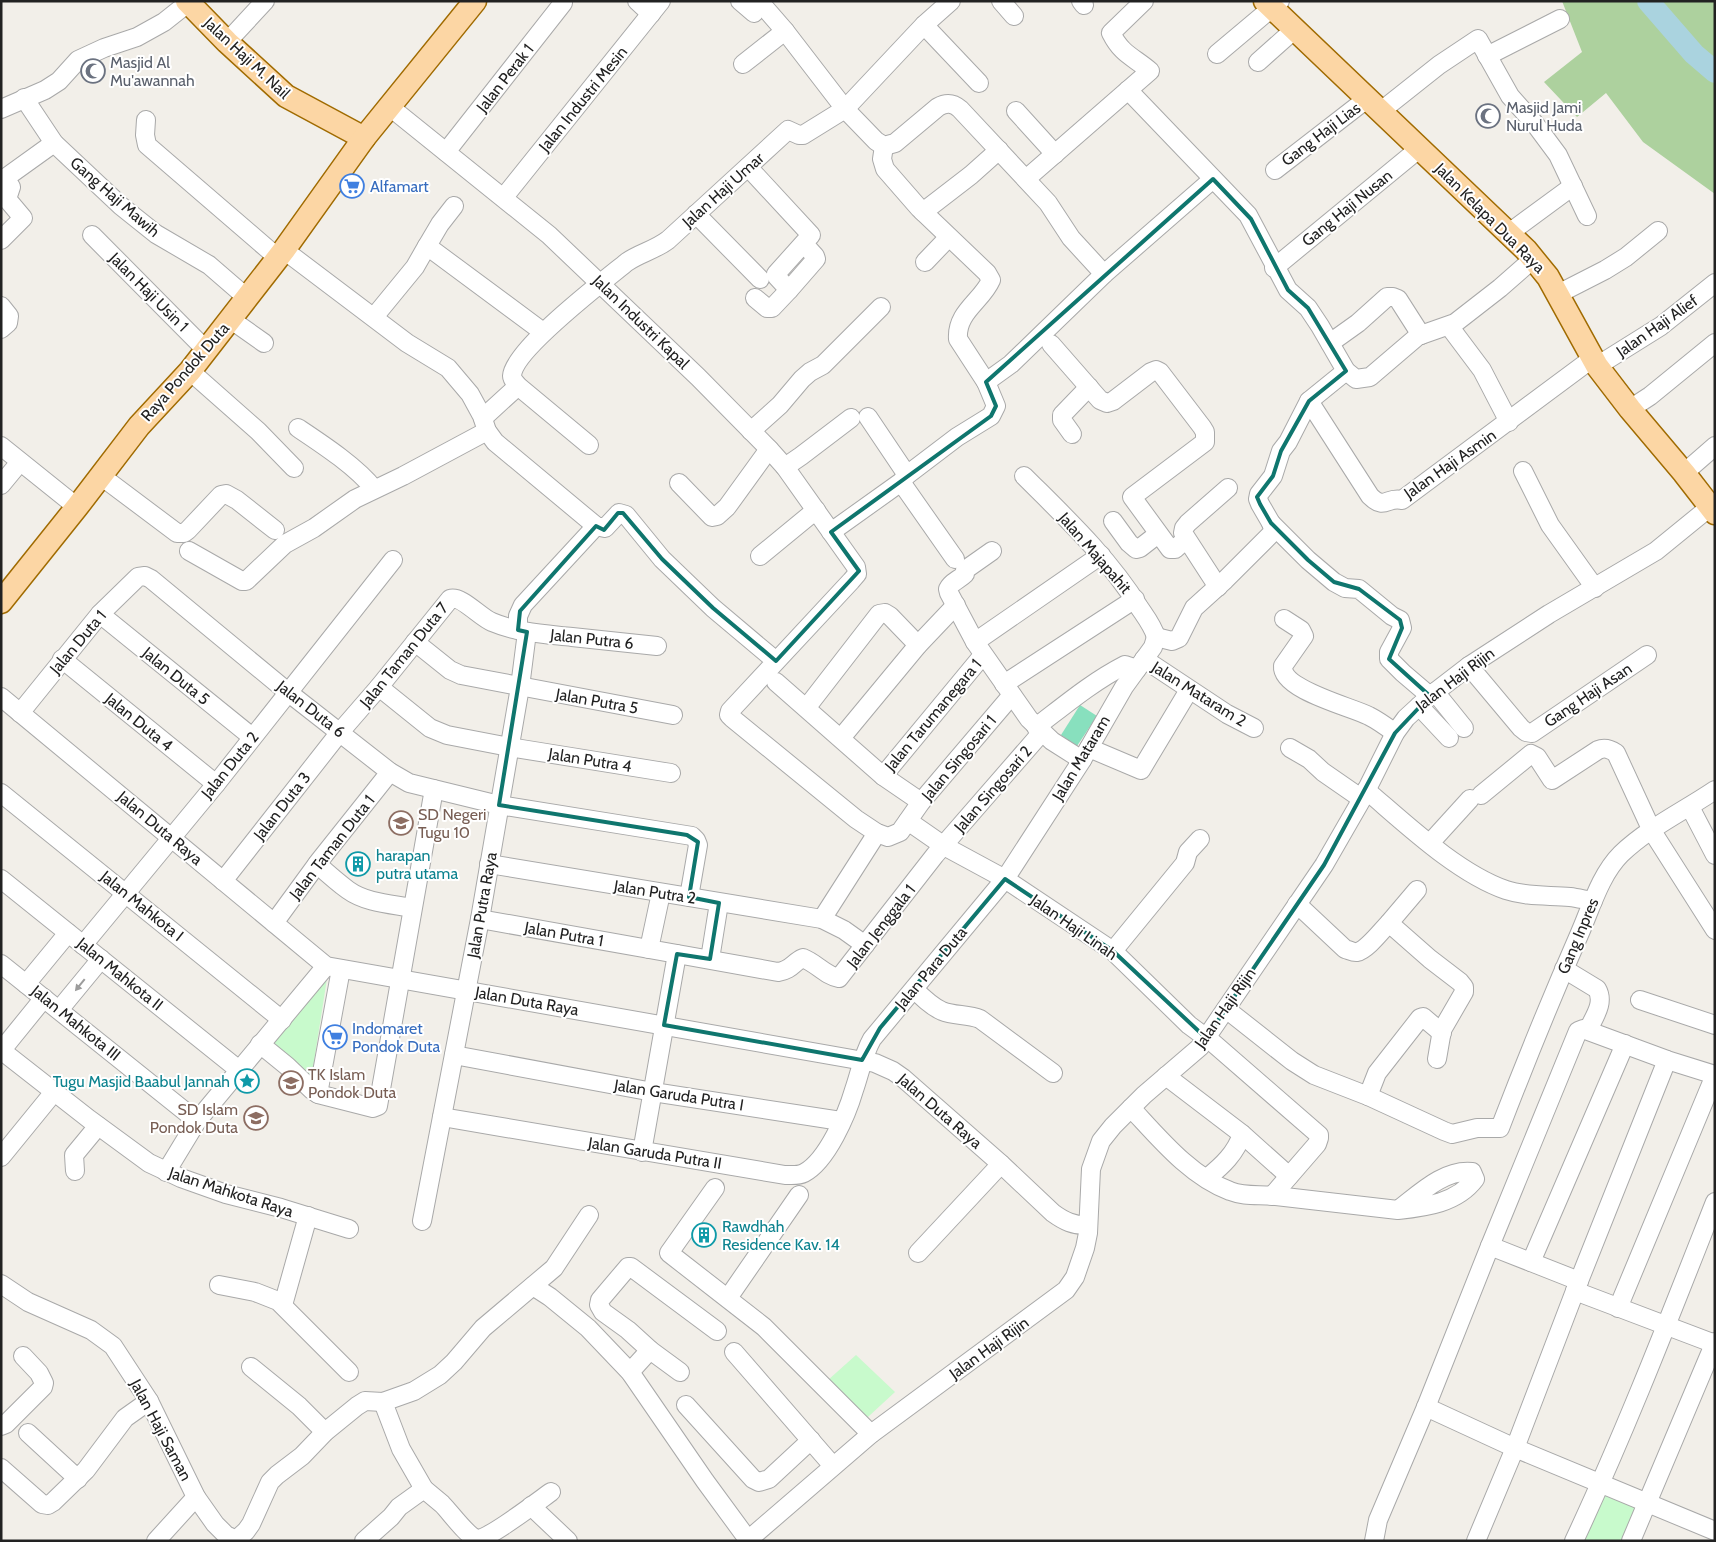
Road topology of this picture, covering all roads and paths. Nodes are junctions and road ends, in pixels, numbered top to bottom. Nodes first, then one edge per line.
1 (265, 1) edge
2 (474, 1) edge
3 (637, 1) edge
4 (951, 1) edge
5 (1000, 1) edge
6 (1144, 1) edge
7 (563, 3) dead end
8 (194, 4) edge
9 (748, 4) edge
10 (1272, 4) edge
11 (656, 7) edge
12 (1014, 16) dead end
13 (1560, 19) dead end
14 (924, 25) junction
15 (1294, 30) junction
16 (785, 31) junction
17 (227, 42) junction
18 (1217, 54) dead end
19 (1487, 56) junction
20 (1258, 62) dead end
21 (743, 64) dead end
22 (978, 83) dead end
23 (1128, 90) junction
24 (24, 98) junction
25 (1374, 105) junction
26 (390, 107) junction
27 (1, 108) edge
28 (845, 109) junction
29 (1016, 111) dead end
30 (146, 120) dead end
31 (364, 138) junction
32 (54, 144) junction
33 (884, 146) junction
34 (1420, 148) junction
35 (999, 150) junction
36 (446, 152) junction
37 (1055, 154) junction
38 (748, 167) junction
39 (1274, 170) dead end
40 (3, 179) edge
41 (1213, 179) junction
42 (1026, 180) junction
43 (1573, 186) junction
44 (504, 198) junction
45 (454, 206) dead end
46 (924, 212) junction
47 (696, 214) junction
48 (1587, 216) dead end
49 (1658, 231) dead end
50 (1509, 233) junction
51 (92, 235) dead end
52 (948, 238) junction
53 (1, 240) edge
54 (427, 246) junction
55 (280, 253) junction
56 (1533, 259) junction
57 (926, 262) dead end
58 (1274, 268) junction
59 (1104, 274) junction
60 (760, 279) dead end
61 (1715, 283) edge
62 (601, 284) junction
63 (1558, 294) junction
64 (246, 297) junction
65 (755, 298) dead end
66 (1, 306) edge
67 (881, 307) dead end
68 (374, 317) junction
69 (230, 319) junction
70 (1449, 326) junction
71 (1, 329) edge
72 (543, 332) junction
73 (1421, 335) junction
74 (264, 343) dead end
75 (1330, 343) junction
76 (1715, 343) edge
77 (1051, 344) dead end
78 (206, 350) junction
79 (1595, 362) junction
80 (190, 371) junction
81 (1354, 375) junction
82 (986, 382) junction
83 (518, 386) junction
84 (1089, 387) junction
85 (1309, 401) junction
86 (1630, 409) junction
87 (1509, 422) junction
88 (485, 425) junction
89 (298, 428) dead end
90 (751, 431) junction
91 (1072, 434) dead end
92 (589, 445) dead end
93 (1, 446) edge
94 (1715, 446) edge
95 (769, 449) junction
96 (20, 462) junction
97 (784, 467) junction
98 (294, 468) dead end
99 (1523, 471) dead end
100 (1684, 473) junction
101 (101, 476) junction
102 (1024, 476) dead end
103 (904, 478) junction
104 (679, 483) dead end
105 (1, 486) edge
106 (1228, 488) dead end
107 (374, 489) junction
108 (77, 507) junction
109 (816, 510) junction
110 (1712, 510) edge
111 (1113, 521) dead end
112 (1271, 523) junction
113 (596, 526) junction
114 (275, 530) dead end
115 (831, 532) junction
116 (1158, 534) junction
117 (1186, 539) junction
118 (189, 551) dead end
119 (992, 552) dead end
120 (1101, 555) junction
121 (760, 556) dead end
122 (955, 559) dead end
123 (393, 560) dead end
124 (142, 576) joint
125 (1218, 587) junction
126 (1595, 588) junction
127 (1135, 599) junction
128 (1, 602) edge
129 (956, 605) junction
130 (100, 614) junction
131 (1284, 619) dead end
132 (522, 631) junction
133 (1156, 637) junction
134 (416, 642) junction
135 (918, 645) junction
136 (657, 646) dead end
137 (979, 648) junction
138 (1647, 655) dead end
139 (62, 659) junction
140 (776, 661) junction
141 (1140, 664) junction
142 (1469, 666) junction
143 (776, 682) dead end
144 (380, 687) junction
145 (520, 687) junction
146 (1008, 690) junction
147 (1189, 690) junction
148 (289, 693) junction
149 (1, 697) edge
150 (1428, 698) junction
151 (807, 708) junction
152 (20, 713) junction
153 (673, 714) dead end
154 (1254, 728) dead end
155 (1464, 728) dead end
156 (1039, 730) junction
157 (340, 732) junction
158 (1395, 733) junction
159 (252, 737) junction
160 (841, 738) junction
161 (1449, 738) dead end
162 (509, 747) junction
163 (1290, 748) dead end
164 (1085, 754) junction
165 (390, 772) junction
166 (671, 773) dead end
167 (882, 776) junction
168 (216, 784) junction
169 (434, 789) junction
170 (1715, 790) edge
171 (1, 793) edge
172 (1364, 795) junction
173 (921, 802) junction
174 (499, 805) junction
175 (1690, 807) junction
176 (908, 821) junction
177 (1652, 831) junction
178 (877, 833) junction
179 (171, 838) junction
180 (1200, 839) dead end
181 (1430, 843) junction
182 (944, 846) junction
183 (1715, 855) edge
184 (317, 864) junction
185 (489, 864) junction
186 (1, 879) edge
187 (1005, 879) junction
188 (223, 881) junction
189 (1417, 890) dead end
190 (126, 893) junction
191 (660, 893) junction
192 (689, 897) junction
193 (1593, 901) junction
194 (719, 903) junction
195 (1297, 904) junction
196 (412, 908) junction
197 (480, 919) junction
198 (822, 919) junction
199 (274, 923) junction
200 (1389, 923) junction
201 (1715, 930) edge
202 (68, 933) junction
203 (83, 945) junction
204 (866, 945) junction
205 (649, 949) junction
206 (1113, 951) junction
207 (677, 954) junction
208 (710, 958) junction
209 (101, 959) junction
210 (1, 964) edge
211 (333, 967) junction
212 (1564, 969) junction
213 (784, 971) joint
214 (400, 979) junction
215 (26, 984) junction
216 (914, 990) junction
217 (467, 991) junction
218 (44, 998) junction
219 (1640, 1000) dead end
220 (1226, 1008) junction
221 (59, 1010) junction
222 (282, 1020) junction
223 (664, 1025) junction
224 (1715, 1025) edge
225 (1588, 1030) junction
226 (1442, 1033) junction
227 (1206, 1038) junction
228 (260, 1044) junction
229 (1625, 1044) junction
230 (1, 1050) edge
231 (454, 1055) junction
232 (1437, 1058) dead end
233 (862, 1060) junction
234 (1667, 1060) junction
235 (239, 1070) junction
236 (1053, 1073) dead end
237 (1715, 1075) edge
238 (1166, 1076) junction
239 (54, 1092) junction
240 (653, 1092) junction
241 (318, 1094) junction
242 (1368, 1096) junction
243 (1131, 1108) junction
244 (442, 1117) junction
245 (197, 1121) junction
246 (841, 1121) junction
247 (98, 1126) junction
248 (1242, 1134) junction
249 (642, 1152) junction
250 (1, 1157) edge
251 (1002, 1164) junction
252 (75, 1171) dead end
253 (166, 1172) junction
254 (1289, 1176) junction
255 (1207, 1178) junction
256 (715, 1188) dead end
257 (799, 1195) dead end
258 (1272, 1196) junction
259 (1715, 1202) edge
260 (1398, 1210) dead end
261 (589, 1215) dead end
262 (308, 1216) junction
263 (422, 1221) dead end
264 (1088, 1225) junction
265 (348, 1229) dead end
266 (1490, 1246) junction
267 (918, 1253) dead end
268 (1531, 1262) junction
269 (1, 1284) edge
270 (219, 1285) dead end
271 (533, 1286) junction
272 (1577, 1286) junction
273 (728, 1298) junction
274 (283, 1305) junction
275 (1618, 1308) junction
276 (1666, 1326) junction
277 (717, 1331) dead end
278 (1715, 1343) edge
279 (650, 1350) junction
280 (734, 1352) dead end
281 (23, 1356) dead end
282 (251, 1367) dead end
283 (349, 1372) dead end
284 (630, 1372) junction
285 (680, 1372) dead end
286 (149, 1400) junction
287 (383, 1402) junction
288 (686, 1405) dead end
289 (1426, 1408) junction
290 (1, 1426) edge
291 (325, 1432) junction
292 (28, 1433) dead end
293 (871, 1434) junction
294 (811, 1440) junction
295 (1514, 1448) junction
296 (833, 1466) junction
297 (1, 1468) edge
298 (78, 1479) junction
299 (1600, 1485) junction
300 (424, 1489) junction
301 (551, 1492) dead end
302 (196, 1497) junction
303 (1646, 1504) junction
304 (531, 1506) junction
305 (1715, 1531) edge
306 (236, 1540) edge
307 (748, 1540) edge
308 (156, 1541) edge
309 (364, 1541) edge
310 (568, 1541) edge
311 (1374, 1541) edge
312 (1476, 1541) edge
313 (1574, 1541) edge
314 (1631, 1541) edge

1 - 17 street
2 - 26 main road
3 - 11 street
4 - 14 street
5 - 12 street
6 - 23 street
7 - 36 street, Jalan Perak 1
8 - 17 main road, Jalan Haji M. Nail
8 - 24 street
9 - 16 street
10 - 15 main road, Jalan Kelapa Dua Raya
10 - 18 street
11 - 44 street, Jalan Industri Mesin
13 - 19 street
14 - 22 street
14 - 28 street
15 - 20 street
15 - 25 main road, Jalan Kelapa Dua Raya
16 - 21 street
16 - 28 street
17 - 31 main road, Jalan Haji M. Nail
19 - 25 street, Gang Haji Lias
19 - 43 street
23 - 37 street
23 - 41 street
24 - 27 street
24 - 32 street, Gang Haji Mawih
25 - 34 main road, Jalan Kelapa Dua Raya
25 - 39 street, Gang Haji Lias
26 - 31 main road
26 - 36 street, Jalan Industri Kapal
28 - 33 street
28 - 38 street, Jalan Haji Umar
29 - 37 street
30 - 55 street
31 - 55 main road, Raya Pondok Duta
32 - 40 street
32 - 64 street, Gang Haji Mawih
33 - 35 street
33 - 46 street
34 - 50 main road, Jalan Kelapa Dua Raya
34 - 58 street, Gang Haji Nusan
35 - 42 street
35 - 46 street
36 - 44 street, Jalan Industri Kapal
37 - 42 street
38 - 47 street, Jalan Haji Umar
38 - 65 street
40 - 53 street
41 - 58 street
41 - 59 street
42 - 59 street
43 - 48 street
43 - 50 street
44 - 62 street, Jalan Industri Kapal
45 - 54 street
46 - 52 street
47 - 60 street
47 - 62 street, Jalan Haji Umar
49 - 63 street
50 - 56 main road, Jalan Kelapa Dua Raya
51 - 78 street, Jalan Haji Usin 1
52 - 57 street
52 - 82 street
54 - 68 street
54 - 72 street
55 - 64 main road, Raya Pondok Duta
55 - 68 street
56 - 63 main road, Jalan Kelapa Dua Raya
56 - 70 street
58 - 75 street
59 - 82 street
61 - 79 street, Jalan Haji Alief
62 - 72 street, Jalan Haji Umar
62 - 90 street, Jalan Industri Kapal
63 - 79 main road, Jalan Kelapa Dua Raya
64 - 69 main road, Raya Pondok Duta
66 - 71 street
67 - 90 street
68 - 88 street
69 - 74 street
69 - 78 main road, Raya Pondok Duta
70 - 73 street
70 - 87 street
72 - 83 street, Jalan Haji Umar
73 - 75 street
73 - 81 street
75 - 81 street
76 - 86 street
77 - 84 street
78 - 80 main road, Raya Pondok Duta
79 - 86 main road, Jalan Kelapa Dua Raya
79 - 87 street, Jalan Haji Asmin
80 - 98 street
80 - 101 main road, Raya Pondok Duta
81 - 85 street
82 - 103 street
83 - 88 street
83 - 92 street
84 - 91 street
84 - 116 street
85 - 87 street, Jalan Haji Asmin
85 - 112 street
86 - 100 main road, Jalan Kelapa Dua Raya
88 - 107 street
88 - 113 street
89 - 107 street
90 - 95 street, Jalan Industri Kapal
93 - 96 street
94 - 100 street
95 - 97 street, Jalan Industri Kapal
95 - 104 street
96 - 105 street
96 - 108 street
97 - 103 street
97 - 109 street, Jalan Industri Kapal
99 - 126 street
100 - 110 main road, Jalan Kelapa Dua Raya
101 - 108 main road, Raya Pondok Duta
101 - 114 street
102 - 120 street, Jalan Majapahit
103 - 115 street
103 - 122 street
106 - 117 street
107 - 118 street
108 - 128 main road, Raya Pondok Duta
109 - 115 street, Jalan Industri Kapal
109 - 121 street
110 - 126 street, Jalan Haji Rijin
111 - 116 street
112 - 125 street
112 - 150 street
113 - 132 street, Jalan Putra Raya
113 - 140 street
115 - 140 street, Jalan Industri Kapal
116 - 117 street
117 - 125 street
119 - 129 street
120 - 127 street, Jalan Majapahit
120 - 137 street, Jalan Tarumanegara 1
123 - 148 street, Jalan Duta 2
124 - 130 street, Jalan Duta 1
124 - 148 street, Jalan Duta 6
125 - 133 street
126 - 142 street, Jalan Haji Rijin
127 - 133 street, Jalan Majapahit
127 - 146 street, Jalan Singosari 1
129 - 135 street
129 - 137 street
130 - 139 street, Jalan Duta 1
130 - 159 street, Jalan Duta 5
131 - 158 street
132 - 134 street, Jalan Taman Duta 7
132 - 136 street, Jalan Putra 6
132 - 145 street, Jalan Putra Raya
133 - 141 street, Jalan Mataram
134 - 144 street, Jalan Taman Duta 7
134 - 145 street, Jalan Putra 5
135 - 151 street
135 - 160 street
137 - 146 street
137 - 167 street, Jalan Tarumanegara 1
138 - 142 street, Gang Haji Asan
139 - 152 street, Jalan Duta 1
139 - 168 street, Jalan Duta 4
140 - 178 street
141 - 147 street, Jalan Mataram 2
141 - 156 street, Jalan Singosari 2
141 - 164 street, Jalan Mataram
142 - 150 street, Jalan Haji Rijin
143 - 151 street
144 - 157 street, Jalan Taman Duta 7
144 - 162 street, Jalan Putra 4
145 - 153 street, Jalan Putra 5
145 - 162 street, Jalan Putra Raya
146 - 156 street
146 - 173 street, Jalan Singosari 1
147 - 154 street, Jalan Mataram 2
147 - 164 street
148 - 157 street, Jalan Duta 6
148 - 159 street, Jalan Duta 2
149 - 152 street, Jalan Duta Raya
150 - 155 street
150 - 158 street, Jalan Haji Rijin
150 - 161 street
151 - 160 street
152 - 179 street, Jalan Duta Raya
156 - 164 street
156 - 182 street, Jalan Singosari 2
157 - 165 street, Jalan Duta 6
157 - 188 street, Jalan Duta 3
158 - 172 street, Jalan Haji Rijin
159 - 168 street, Jalan Duta 2
160 - 167 street
162 - 166 street, Jalan Putra 4
162 - 174 street, Jalan Putra Raya
163 - 172 street
164 - 187 street, Jalan Mataram
165 - 169 street, Jalan Duta 6
165 - 184 street, Jalan Taman Duta 1
167 - 173 street
168 - 179 street, Jalan Duta 2
169 - 174 street, Jalan Duta 6
169 - 196 street
170 - 175 street, Gang Inpres
171 - 190 street, Jalan Mahkota I
172 - 181 street
172 - 195 street, Jalan Haji Rijin
173 - 176 street, Jalan Singosari 1
174 - 185 street, Jalan Putra Raya
174 - 192 street, Jalan Duta 6
175 - 177 street, Gang Inpres
175 - 183 street
176 - 178 street, Jalan Singosari 1
176 - 182 street, Jalan Haji Linah
177 - 181 street
177 - 193 street, Gang Inpres
177 - 201 street
178 - 198 street
179 - 188 street, Jalan Duta Raya
179 - 190 street, Jalan Duta 2
180 - 206 street
181 - 193 street
182 - 187 street, Jalan Haji Linah
182 - 204 street, Jalan Jenggala 1
184 - 196 street
184 - 199 street, Jalan Taman Duta 1
185 - 191 street, Jalan Putra 2
185 - 197 street, Jalan Putra Raya
186 - 202 street, Jalan Mahkota II
187 - 206 street, Jalan Haji Linah
187 - 216 street, Jalan Para Duta
188 - 199 street, Jalan Duta Raya
189 - 200 street
190 - 203 street, Jalan Duta 2
190 - 222 street, Jalan Mahkota I
191 - 192 street, Jalan Putra 2
191 - 205 street
192 - 194 street, Jalan Putra 2
193 - 212 street, Gang Inpres
194 - 198 street, Jalan Putra 2
194 - 208 street
195 - 200 street
195 - 220 street, Jalan Haji Rijin
196 - 214 street
197 - 205 street, Jalan Putra 1
197 - 217 street, Jalan Putra Raya
198 - 204 street, Jalan Putra 2
199 - 211 street, Jalan Duta Raya
200 - 226 street
202 - 203 street, Jalan Mahkota II
202 - 215 street
203 - 209 street, Jalan Mahkota II
204 - 213 street, Jalan Jenggala 1
205 - 207 street, Jalan Putra 1
206 - 227 street, Jalan Haji Linah
207 - 208 street, Jalan Putra 1
207 - 223 street
208 - 213 street, Jalan Putra 1
209 -> 221 street
209 - 235 street, Jalan Mahkota II
210 - 215 street, Jalan Mahkota III
211 - 214 street, Jalan Duta Raya
211 - 222 street
211 - 241 street
212 - 225 street
212 - 242 street, Gang Inpres
214 - 217 street, Jalan Duta Raya
214 - 241 street
215 - 218 street, Jalan Mahkota III
216 - 233 street, Jalan Para Duta
216 - 236 street
217 - 223 street, Jalan Duta Raya
217 - 231 street, Jalan Putra Raya
218 - 221 street, Jalan Mahkota III
218 - 230 street
219 - 224 street
220 - 227 street, Jalan Haji Rijin
220 - 242 street
221 - 245 street, Jalan Mahkota III
222 - 228 street
223 - 233 street, Jalan Duta Raya
223 - 240 street
225 - 229 street
225 - 266 street
226 - 232 street
226 - 242 street
227 - 238 street, Jalan Haji Rijin
227 - 254 street, Jalan Haji Linah
228 - 235 street
228 - 241 street
229 - 234 street
229 - 268 street
230 - 239 street, Jalan Mahkota Raya
231 - 240 street, Jalan Garuda Putra I
231 - 244 street, Jalan Putra Raya
233 - 246 street
233 - 251 street, Jalan Duta Raya
234 - 237 street
234 - 272 street
235 - 245 street
237 - 275 street
238 - 243 street, Jalan Haji Rijin
238 - 248 street
239 - 247 street, Jalan Mahkota Raya
239 - 250 street
240 - 246 street, Jalan Garuda Putra I
240 - 249 street
243 - 255 street
243 - 264 street, Jalan Haji Rijin
244 - 249 street, Jalan Garuda Putra II
244 - 263 street, Jalan Putra Raya
245 - 253 street
246 - 249 street, Jalan Garuda Putra II
247 - 252 street
247 - 253 street, Jalan Mahkota Raya
248 - 254 street
248 - 255 street
251 - 264 street, Jalan Duta Raya
251 - 267 street
253 - 262 street, Jalan Mahkota Raya
254 - 258 street
255 - 258 street
256 - 273 street
257 - 273 street
258 - 260 street
259 - 276 street
261 - 271 street
262 - 265 street, Jalan Mahkota Raya
262 - 274 street
264 - 293 street, Jalan Haji Rijin
266 - 268 street
266 - 289 street
268 - 272 street
269 - 286 street, Jalan Haji Saman
270 - 274 street
271 - 284 street
271 - 287 street
272 - 275 street
272 - 295 street
273 - 293 street
274 - 283 street
275 - 276 street
276 - 278 street
276 - 299 street
277 - 279 street
278 - 303 street
279 - 284 street
279 - 285 street
280 - 294 street
281 - 290 street
282 - 291 street
284 - 307 street
286 - 298 street
286 - 302 street, Jalan Haji Saman
287 - 291 street
287 - 300 street
288 - 294 street
289 - 295 street
289 - 311 street
291 - 306 street
292 - 298 street
293 - 296 street, Jalan Haji Rijin
294 - 296 street
295 - 299 street
295 - 312 street
296 - 307 street, Jalan Haji Rijin
297 - 298 street
299 - 303 street
299 - 313 street
300 - 304 street
300 - 309 street
301 - 304 street
302 - 306 street, Jalan Haji Saman
302 - 308 street
303 - 305 street
303 - 314 street
304 - 310 street

